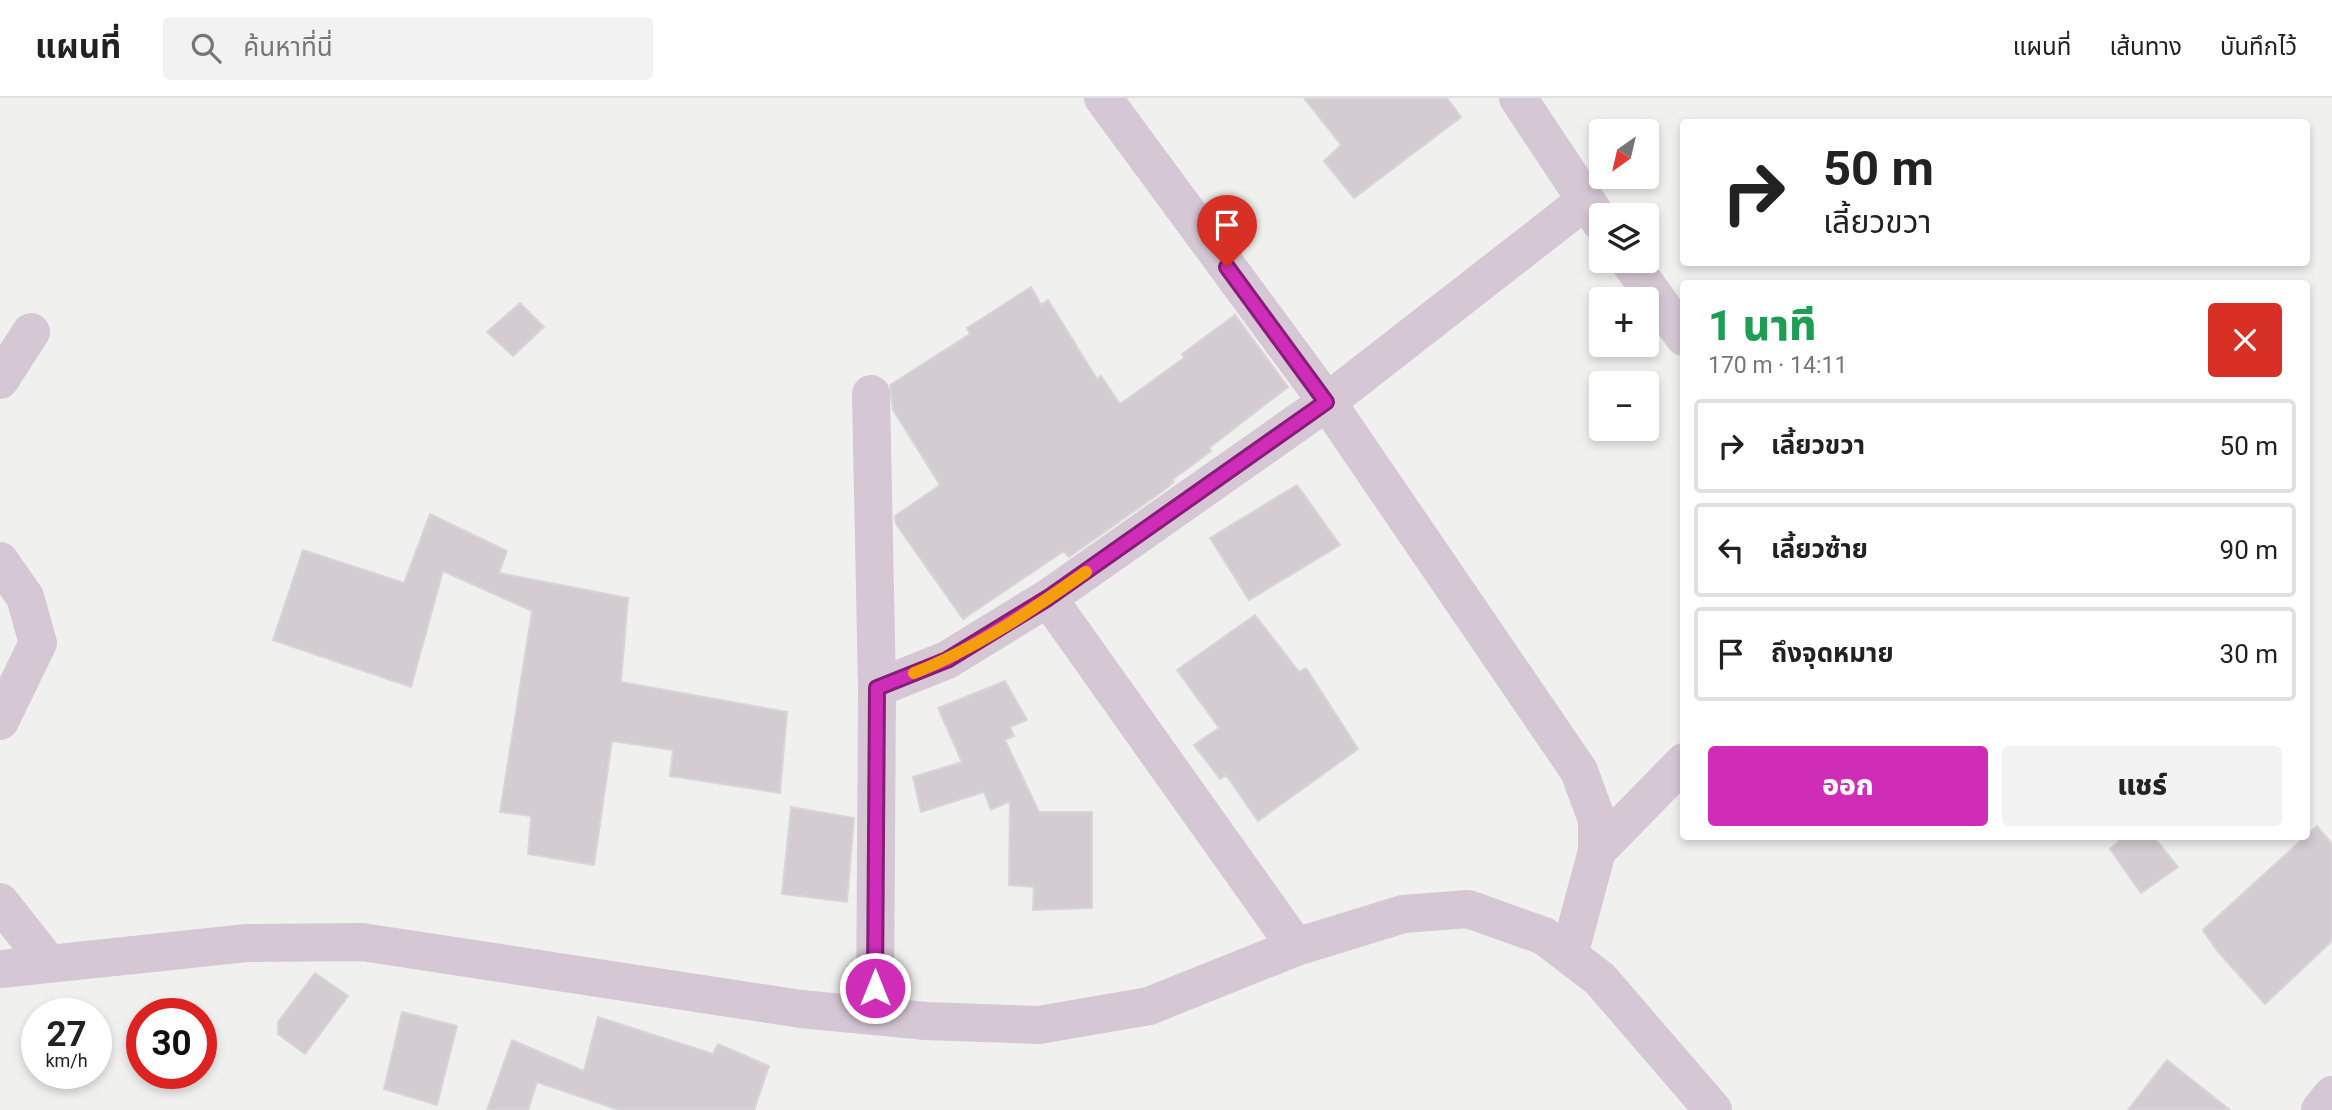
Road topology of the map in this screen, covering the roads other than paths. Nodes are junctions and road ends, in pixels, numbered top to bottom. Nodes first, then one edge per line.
1 (1103, 98) edge
2 (1518, 98) edge
3 (1589, 206) edge
4 (1589, 215) edge
5 (1638, 273) edge
6 (1680, 331) edge
7 (31, 332) dead end
8 (0, 380) edge
9 (871, 394) dead end
10 (1326, 402) junction
11 (0, 561) edge
12 (1048, 598) junction
13 (877, 688) junction
14 (0, 721) edge
15 (1680, 766) edge
16 (1597, 851) junction
17 (0, 902) edge
18 (1296, 947) junction
19 (1569, 955) junction
20 (49, 964) junction
21 (0, 969) edge
22 (875, 1016) junction
23 (2332, 1095) edge
24 (1713, 1110) edge
25 (2320, 1110) edge

1 - 10 street
2 - 3 street
4 - 10 street
5 - 6 street
7 - 8 street
9 - 13 street
10 - 12 street
10 - 16 street
11 - 14 street
12 - 13 street
12 - 18 street
13 - 22 street
15 - 16 street
16 - 19 street
17 - 20 street
18 - 19 street
18 - 22 street
19 - 24 street
20 - 21 street
20 - 22 street
23 - 25 street

